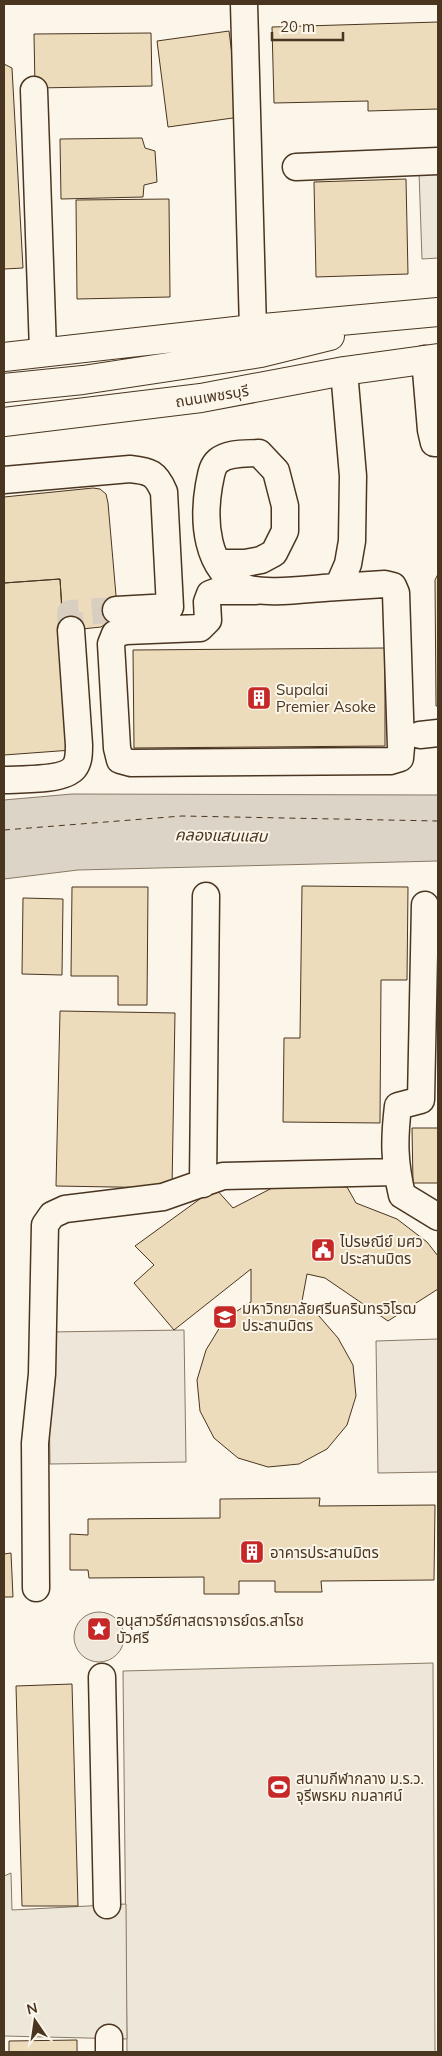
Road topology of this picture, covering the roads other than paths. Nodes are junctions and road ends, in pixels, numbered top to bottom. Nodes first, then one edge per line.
1 (244, 4) edge
2 (34, 90) dead end
3 (438, 161) edge
4 (296, 167) dead end
5 (425, 314) edge
6 (257, 341) junction
7 (43, 351) junction
8 (4, 356) edge
9 (428, 359) edge
10 (344, 371) junction
11 (4, 388) edge
12 (4, 422) edge
13 (438, 443) edge
14 (4, 480) edge
15 (218, 563) dead end
16 (338, 587) junction
17 (256, 591) junction
18 (116, 610) tunnel mouth
19 (71, 630) tunnel mouth
20 (4, 780) edge
21 (206, 896) dead end
22 (425, 905) dead end
23 (396, 1172) junction
24 (203, 1184) junction
25 (438, 1217) edge
26 (36, 1588) dead end
27 (102, 1677) dead end
28 (108, 1905) dead end

1 - 6 street
2 - 7 street
3 - 4 street
5 - 6 main road
6 - 7 main road
6 - 9 main road
6 - 11 main road
7 - 8 main road
9 - 10 main road, ถนนเพชรบุรี
9 - 13 street
10 - 12 main road, ถนนเพชรบุรี
10 - 16 street
14 - 18 street
15 - 17 street
16 - 17 street
16 - 17 street
19 - 20 street
21 - 24 street
22 - 23 street
23 - 24 street
23 - 25 street
24 - 26 street
27 - 28 street

